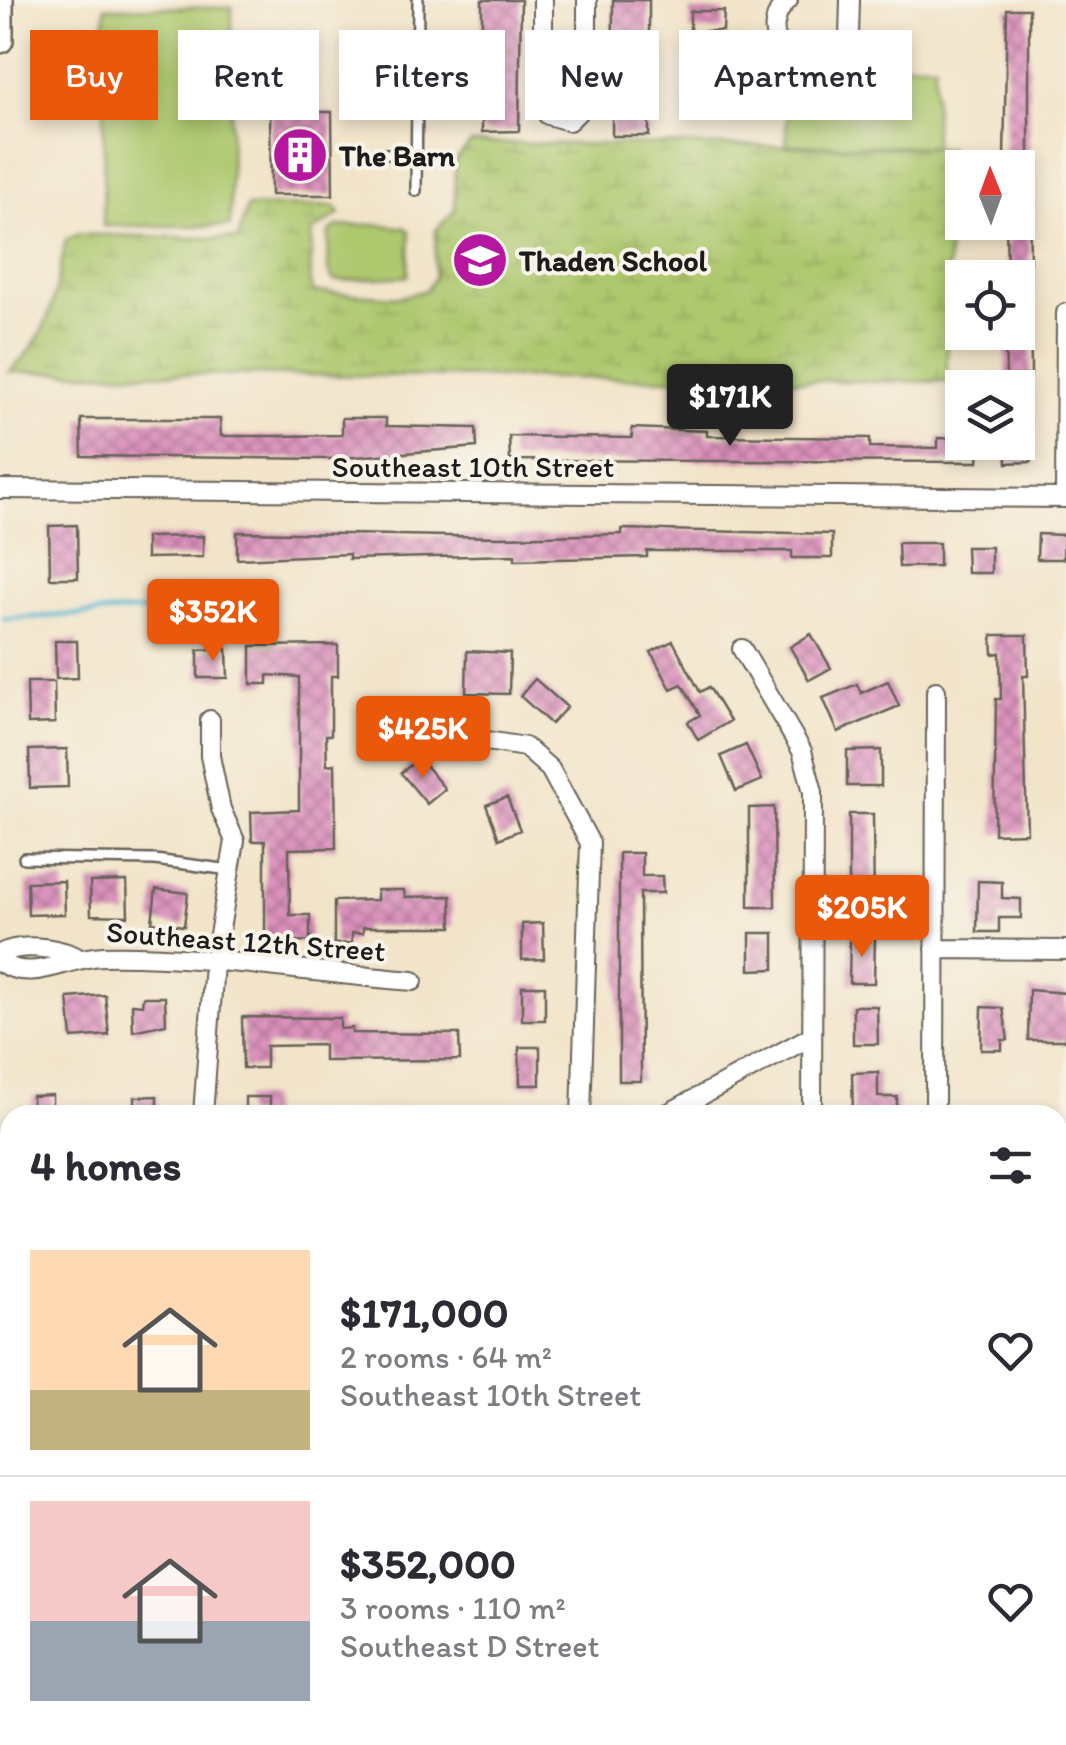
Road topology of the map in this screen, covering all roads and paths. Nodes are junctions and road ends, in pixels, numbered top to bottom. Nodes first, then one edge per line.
1 (0, 0) edge
2 (418, 0) edge
3 (544, 0) edge
4 (587, 0) edge
5 (788, 0) edge
6 (850, 0) edge
7 (0, 40) edge
8 (372, 154) dead end
9 (416, 154) junction
10 (416, 191) dead end
11 (1066, 313) edge
12 (0, 489) edge
13 (1065, 498) edge
14 (742, 649) dead end
15 (936, 691) dead end
16 (210, 720) dead end
17 (474, 739) dead end
18 (24, 858) dead end
19 (230, 870) junction
20 (935, 950) junction
21 (1066, 950) edge
22 (0, 954) edge
23 (75, 956) junction
24 (0, 962) edge
25 (214, 964) junction
26 (413, 981) dead end
27 (812, 1036) junction
28 (204, 1105) edge
29 (581, 1105) edge
30 (683, 1105) edge
31 (812, 1105) edge
32 (935, 1105) edge

1 - 7 street
2 - 9 lane
3 - 4 street
5 - 6 street
8 - 9 lane
9 - 10 lane
11 - 13 street
12 - 13 street, Southeast 10th Street
14 - 27 street
15 - 20 street
16 - 19 street
17 - 29 street
18 - 19 lane
19 - 25 street
20 - 21 street
20 - 32 street
22 - 23 street, Southeast 12th Street
23 - 24 street, Southeast 12th Street
23 - 25 street, Southeast 12th Street
25 - 26 street, Southeast 12th Street
25 - 28 street
27 - 30 street
27 - 31 street

